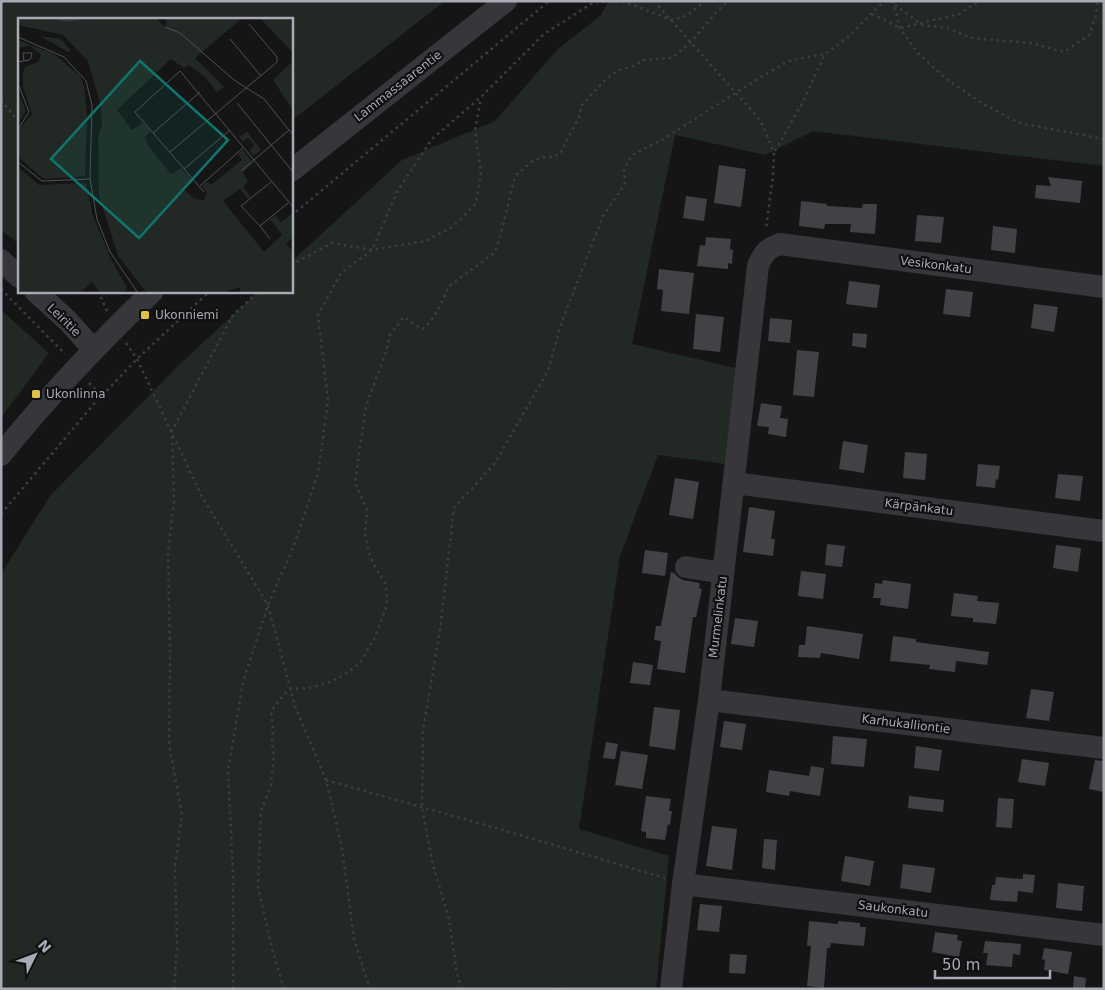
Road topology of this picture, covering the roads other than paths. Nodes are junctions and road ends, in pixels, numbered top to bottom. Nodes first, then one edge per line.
1 (506, 1) edge
2 (292, 170) edge
3 (769, 248) joint
4 (1, 260) edge
5 (18, 275) edge
6 (1104, 287) edge
7 (36, 292) edge
8 (152, 292) edge
9 (93, 349) junction
10 (1, 455) edge
11 (734, 483) junction
12 (1104, 531) edge
13 (686, 567) dead end
14 (723, 573) junction
15 (709, 700) junction
16 (1104, 748) edge
17 (683, 884) junction
18 (1104, 935) edge
19 (671, 989) edge

1 - 2 street, Lammassaarentie
3 - 6 street, Vesikonkatu
3 - 11 street, Murmelinkatu
4 - 5 street
7 - 9 street, Leiritie
8 - 9 street
9 - 10 street
11 - 12 street, Kärpänkatu
11 - 14 street, Murmelinkatu
13 - 14 street
14 - 15 street, Murmelinkatu
15 - 16 street, Karhukalliontie
15 - 17 street, Murmelinkatu
17 - 18 street, Saukonkatu
17 - 19 street, Murmelinkatu

